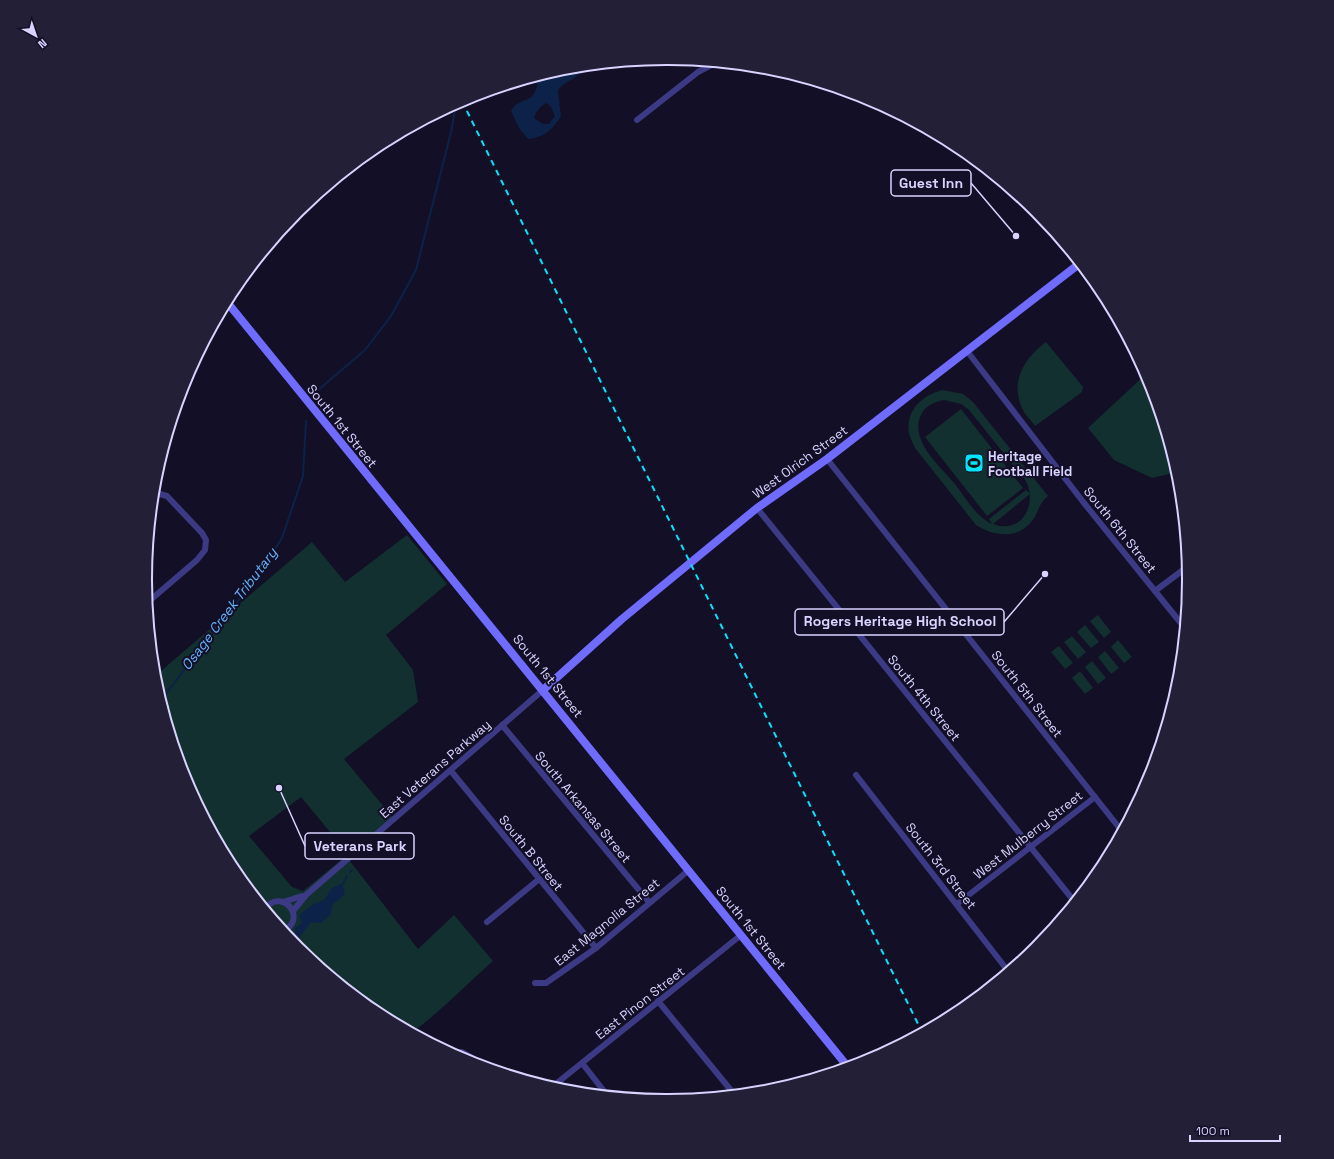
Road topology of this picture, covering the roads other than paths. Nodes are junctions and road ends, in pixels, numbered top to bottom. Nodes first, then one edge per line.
1 (708, 67) edge
2 (637, 120) dead end
3 (1076, 267) edge
4 (231, 307) edge
5 (967, 351) junction
6 (826, 459) junction
7 (160, 495) edge
8 (757, 508) junction
9 (1181, 571) edge
10 (1155, 591) junction
11 (153, 598) edge
12 (1179, 621) edge
13 (543, 690) junction
14 (502, 726) junction
15 (450, 771) junction
16 (856, 775) dead end
17 (1094, 797) junction
18 (1118, 827) edge
19 (1031, 848) junction
20 (689, 870) junction
21 (538, 880) junction
22 (306, 895) junction
23 (1071, 898) edge
24 (283, 902) junction
25 (649, 902) junction
26 (957, 904) junction
27 (269, 905) edge
28 (293, 911) junction
29 (487, 922) dead end
30 (288, 927) edge
31 (742, 935) junction
32 (596, 948) junction
33 (1005, 967) edge
34 (535, 983) dead end
35 (658, 1001) junction
36 (844, 1062) edge
37 (582, 1063) junction
38 (558, 1082) edge
39 (603, 1090) edge
40 (731, 1090) edge

1 - 2 street
3 - 5 street, West Olrich Street
4 - 13 street, South 1st Street
5 - 6 street, West Olrich Street
5 - 10 street, South 6th Street
6 - 8 street, West Olrich Street
6 - 17 street, South 5th Street
7 - 11 street
8 - 13 street, West Olrich Street
8 - 19 street, South 4th Street
9 - 10 street
10 - 12 street, South 6th Street
13 - 14 street, East Veterans Parkway
13 - 20 street, South 1st Street
14 - 15 street, East Veterans Parkway
14 - 25 street, South Arkansas Street
15 - 21 street, South B Street
15 - 22 street, East Veterans Parkway
16 - 26 street, South 3rd Street
17 - 18 street, South 5th Street
17 - 19 street, West Mulberry Street
19 - 23 street, South 4th Street
19 - 26 street, West Mulberry Street
20 - 25 street, East Magnolia Street
20 - 31 street, South 1st Street
21 - 29 street
21 - 32 street, South B Street
22 - 24 street, East Veterans Parkway
22 - 28 street, East Veterans Parkway
24 - 27 street, East Veterans Parkway
24 - 28 street
25 - 32 street, East Magnolia Street
26 - 33 street, South 3rd Street
28 - 30 street, East Veterans Parkway
31 - 35 street, East Pinon Street
31 - 36 street, South 1st Street
32 - 34 street, East Magnolia Street
35 - 37 street, East Pinon Street
35 - 40 street
37 - 38 street, East Pinon Street
37 - 39 street

